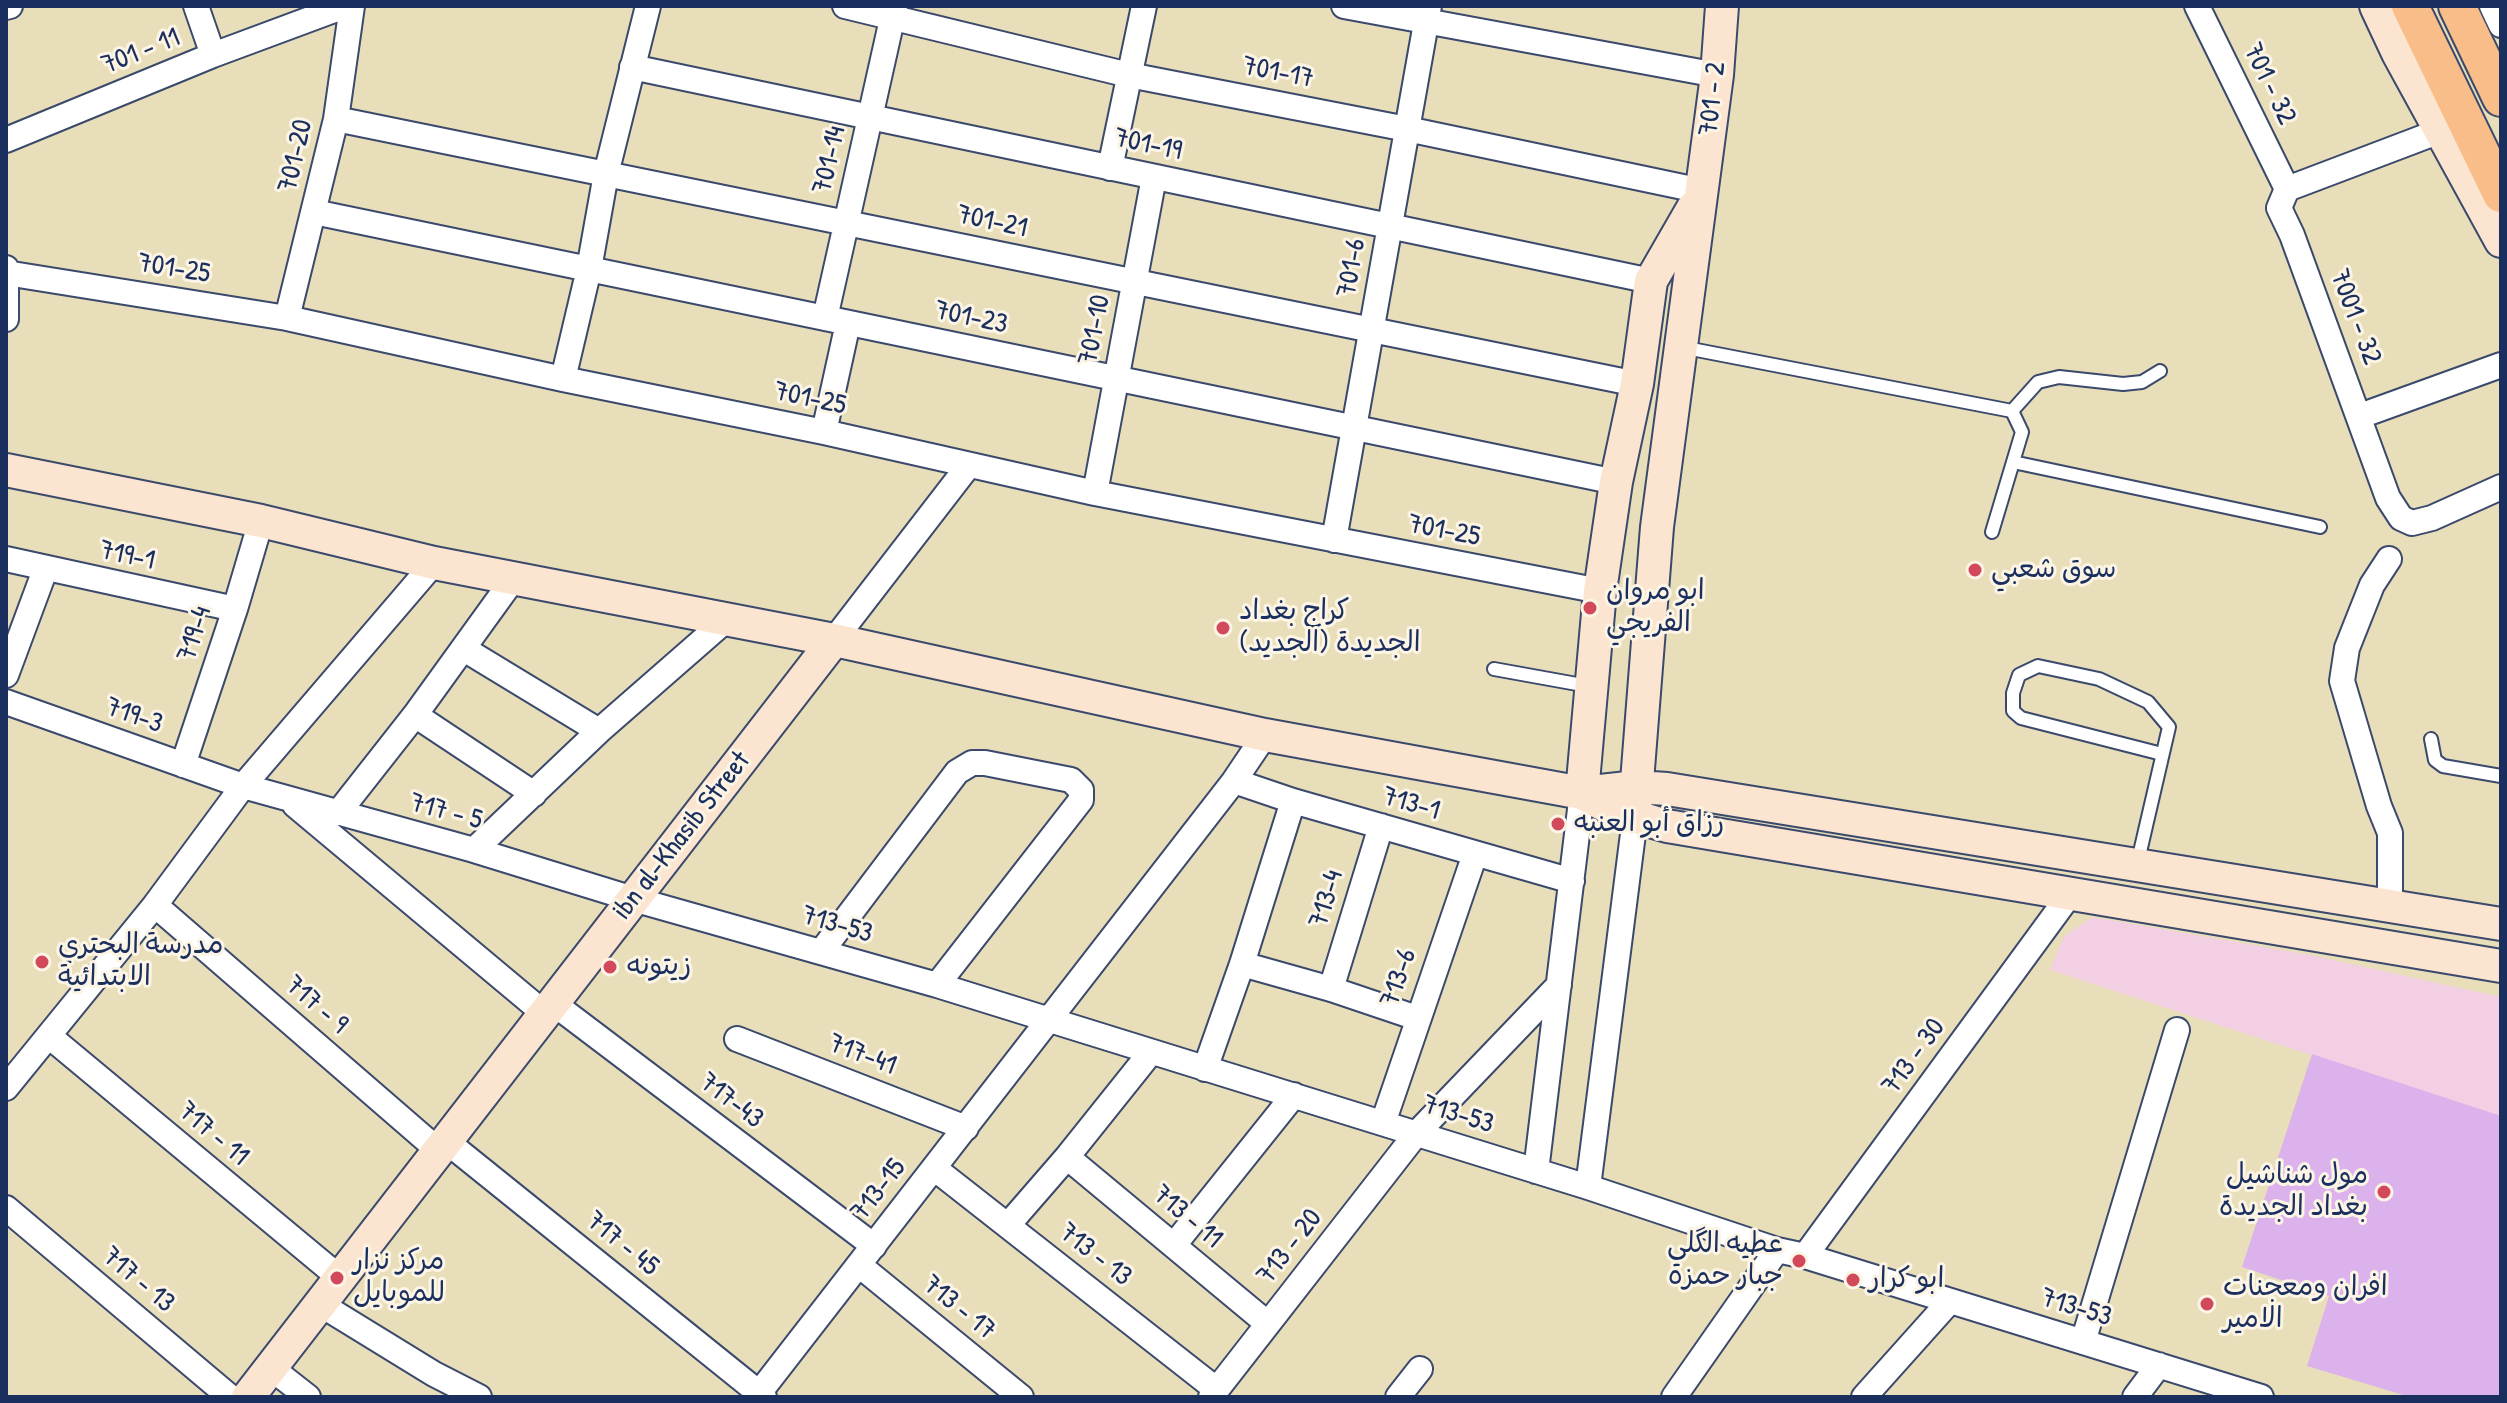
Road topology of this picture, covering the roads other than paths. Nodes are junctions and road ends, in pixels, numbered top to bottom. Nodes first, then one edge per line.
1 (196, 6) edge
2 (345, 6) edge
3 (352, 6) edge
4 (648, 6) edge
5 (845, 6) edge
6 (1144, 6) edge
7 (1344, 6) edge
8 (1722, 6) edge
9 (2197, 6) edge
10 (2376, 6) edge
11 (2410, 6) edge
12 (2457, 6) edge
13 (2492, 6) edge
14 (894, 11) edge
15 (1427, 13) edge
16 (2501, 25) edge
17 (213, 55) junction
18 (632, 67) junction
19 (1129, 75) junction
20 (1717, 75) junction
21 (2501, 98) edge
22 (871, 118) junction
23 (336, 119) junction
24 (1407, 129) junction
25 (2440, 131) junction
26 (6, 140) edge
27 (1110, 168) junction
28 (606, 174) junction
29 (1154, 177) junction
30 (2287, 189) junction
31 (1702, 191) junction
32 (2501, 194) edge
33 (314, 212) junction
34 (847, 223) junction
35 (1390, 226) junction
36 (2501, 241) edge
37 (589, 269) junction
38 (7, 272) edge
39 (1651, 281) junction
40 (1135, 282) junction
41 (287, 318) junction
42 (6, 319) edge
43 (836, 320) junction
44 (1371, 330) junction
45 (1681, 347) junction
46 (2501, 365) edge
47 (2160, 371) dead end
48 (563, 379) junction
49 (1117, 379) junction
50 (1637, 384) junction
51 (2012, 411) junction
52 (2360, 416) junction
53 (1354, 428) junction
54 (824, 432) junction
55 (2013, 462) junction
56 (969, 465) junction
57 (6, 470) edge
58 (1616, 482) junction
59 (2501, 487) edge
60 (1095, 493) junction
61 (261, 521) junction
62 (2320, 527) dead end
63 (1992, 532) dead end
64 (1334, 540) junction
65 (6, 559) edge
66 (2389, 559) dead end
67 (434, 563) junction
68 (45, 570) junction
69 (514, 578) junction
70 (1600, 591) junction
71 (1652, 601) junction
72 (235, 609) junction
73 (726, 620) junction
74 (834, 640) junction
75 (464, 649) junction
76 (1494, 669) dead end
77 (6, 675) edge
78 (1591, 686) junction
79 (6, 702) edge
80 (415, 715) junction
81 (599, 731) junction
82 (1265, 735) junction
83 (2431, 739) dead end
84 (2162, 754) junction
85 (183, 765) junction
86 (2501, 776) edge
87 (1234, 781) junction
88 (243, 786) junction
89 (1582, 793) junction
90 (534, 794) junction
91 (288, 799) junction
92 (1293, 801) junction
93 (1636, 803) junction
94 (338, 813) junction
95 (1381, 826) junction
96 (474, 850) junction
97 (1475, 854) junction
98 (2137, 865) junction
99 (1572, 881) junction
100 (2071, 893) junction
101 (633, 899) junction
102 (155, 905) junction
103 (2390, 906) junction
104 (2501, 924) edge
105 (821, 952) junction
106 (1242, 964) junction
107 (2501, 966) edge
108 (937, 985) junction
109 (1559, 985) junction
110 (1331, 989) junction
111 (549, 1009) junction
112 (1417, 1018) junction
113 (1050, 1020) junction
114 (2177, 1030) dead end
115 (49, 1036) junction
116 (737, 1039) dead end
117 (1151, 1052) junction
118 (1205, 1069) junction
119 (6, 1088) edge
120 (1294, 1095) junction
121 (1383, 1123) junction
122 (966, 1128) junction
123 (1416, 1134) junction
124 (442, 1146) junction
125 (1067, 1157) junction
126 (934, 1168) junction
127 (1536, 1171) junction
128 (1588, 1187) junction
129 (6, 1208) edge
130 (1008, 1225) junction
131 (1174, 1245) junction
132 (1777, 1250) junction
133 (867, 1255) junction
134 (1805, 1256) junction
135 (340, 1278) junction
136 (1950, 1301) junction
137 (320, 1304) junction
138 (1268, 1324) junction
139 (2083, 1342) junction
140 (2159, 1365) junction
141 (271, 1368) junction
142 (1420, 1369) dead end
143 (1214, 1393) edge
144 (760, 1396) edge
145 (230, 1397) edge
146 (248, 1397) edge
147 (308, 1397) edge
148 (479, 1397) edge
149 (1021, 1397) edge
150 (1398, 1397) edge
151 (1674, 1397) edge
152 (1864, 1397) edge
153 (2135, 1397) edge
154 (2261, 1397) edge

1 - 17 street
2 - 17 street, 701 - 11
3 - 23 street, 701-20
4 - 18 street
5 - 14 street, 701-17
6 - 19 street
7 - 15 street
8 - 20 street, 701 - 2
9 - 30 street, 701 - 32
10 - 25 street
11 - 32 main road
12 - 21 main road
13 - 16 street
14 - 19 street, 701-17
14 - 22 street, 701-14
15 - 20 street
15 - 24 street, 701-6
17 - 26 street, 701 - 11
18 - 22 street, 701-19
18 - 28 street
19 - 24 street, 701-17
19 - 27 street
20 - 31 street, 701 - 2
22 - 27 street, 701-19
22 - 34 street, 701-14
23 - 28 street, 701-21
23 - 33 street, 701-20
24 - 31 street, 701-17
24 - 35 street, 701-6
25 - 30 street
25 - 36 street
27 - 29 street, 701-19
28 - 34 street, 701-21
28 - 37 street
29 - 35 street, 701-19
29 - 40 street, 701-10
30 - 52 street, 7001 - 32
31 - 39 street
31 - 45 street, 701 - 2
33 - 37 street, 701-23
33 - 41 street, 701-20
34 - 40 street, 701-21
34 - 43 street, 701-14
35 - 39 street, 701-19
35 - 44 street, 701-6
37 - 43 street, 701-23
37 - 48 street
38 - 41 street, 701-25
38 - 42 street
39 - 50 street
40 - 44 street, 701-21
40 - 49 street, 701-10
41 - 48 street, 701-25
43 - 49 street, 701-23
43 - 54 street, 701-14
44 - 50 street, 701-21
44 - 53 street, 701-6
45 - 51 lane
45 - 71 street, 701 - 2
46 - 52 street
47 - 51 lane
48 - 54 street, 701-25
49 - 53 street, 701-23
49 - 60 street, 701-10
50 - 58 street
51 - 55 lane
52 - 59 street, 7001 - 32
53 - 58 street, 701-23
53 - 64 street, 701-6
54 - 56 street, 701-25
55 - 62 lane
55 - 63 lane
56 - 60 street, 701-25
56 - 74 street, ibn al-Khasib Street
57 - 61 street
58 - 70 street
60 - 64 street, 701-25
61 - 67 street
61 - 72 street, 719-4
64 - 70 street, 701-25
65 - 68 street, 719-1
66 - 103 street
67 - 69 street
67 - 88 street
68 - 72 street, 719-1
68 - 77 street
69 - 73 street
69 - 75 street
70 - 71 street
70 - 78 street
71 - 93 street, 701 - 2
72 - 85 street, 719-4
73 - 74 street
73 - 81 street
74 - 82 street
74 - 101 street, ibn al-Khasib Street
75 - 80 street
75 - 81 street
76 - 78 lane
78 - 89 street
79 - 85 street, 719-3
80 - 90 street
80 - 94 street
81 - 90 street
82 - 87 street, 713-15
82 - 89 street
83 - 86 lane
84 - 84 lane
84 - 98 lane
85 - 88 street, 719-3
87 - 92 street, 713-1
87 - 113 street, 713-15
88 - 91 street, 717 - 5
88 - 102 street
89 - 93 street
89 - 99 street
90 - 96 street
91 - 94 street, 717 - 5
91 - 111 street, 717-43
92 - 95 street, 713-1
92 - 106 street
93 - 98 street
93 - 100 street
93 - 128 street
94 - 96 street, 717 - 5
95 - 97 street, 713-1
95 - 110 street, 713-4
96 - 101 street, 717 - 5
97 - 99 street, 713-1
97 - 112 street, 713-6
98 - 103 street
99 - 109 street
100 - 107 street
100 - 134 street, 713 - 30
101 - 105 street, 713-53
101 - 111 street, ibn al-Khasib Street
102 - 115 street
102 - 124 street, 717 - 9
103 - 104 street
105 - 108 street, 713-53
105 - 108 street
106 - 110 street
106 - 118 street
108 - 113 street, 713-53
109 - 123 street, 713 - 20
109 - 127 street
110 - 112 street
111 - 124 street, ibn al-Khasib Street
111 - 133 street, 717-43
112 - 121 street, 713-6
113 - 117 street, 713-53
113 - 122 street, 713-15
114 - 139 street
115 - 119 street
115 - 135 street, 717 - 11
116 - 122 street, 717-41
117 - 118 street, 713-53
117 - 125 street
118 - 120 street, 713-53
120 - 121 street, 713-53
120 - 131 street
121 - 123 street, 713-53
122 - 126 street, 713-15
123 - 127 street, 713-53
123 - 138 street, 713 - 20
124 - 135 street, ibn al-Khasib Street
124 - 144 street, 717 - 45
125 - 130 street
125 - 131 street, 713 - 11
126 - 130 street, 713 - 13
126 - 133 street, 713-15
127 - 128 street, 713-53
128 - 132 street, 713-53
129 - 145 street, 717 - 13
130 - 143 street, 713 - 13
131 - 138 street, 713 - 11
132 - 134 street, 713-53
132 - 151 street
133 - 144 street, 713-15
133 - 149 street, 713 - 17
134 - 136 street, 713-53
135 - 137 street, ibn al-Khasib Street
136 - 139 street, 713-53
136 - 152 street
137 - 141 street, ibn al-Khasib Street
137 - 148 street
138 - 143 street, 713 - 20
139 - 140 street, 713-53
140 - 153 street
140 - 154 street, 713-53
141 - 146 street, ibn al-Khasib Street
141 - 147 street
142 - 150 street

